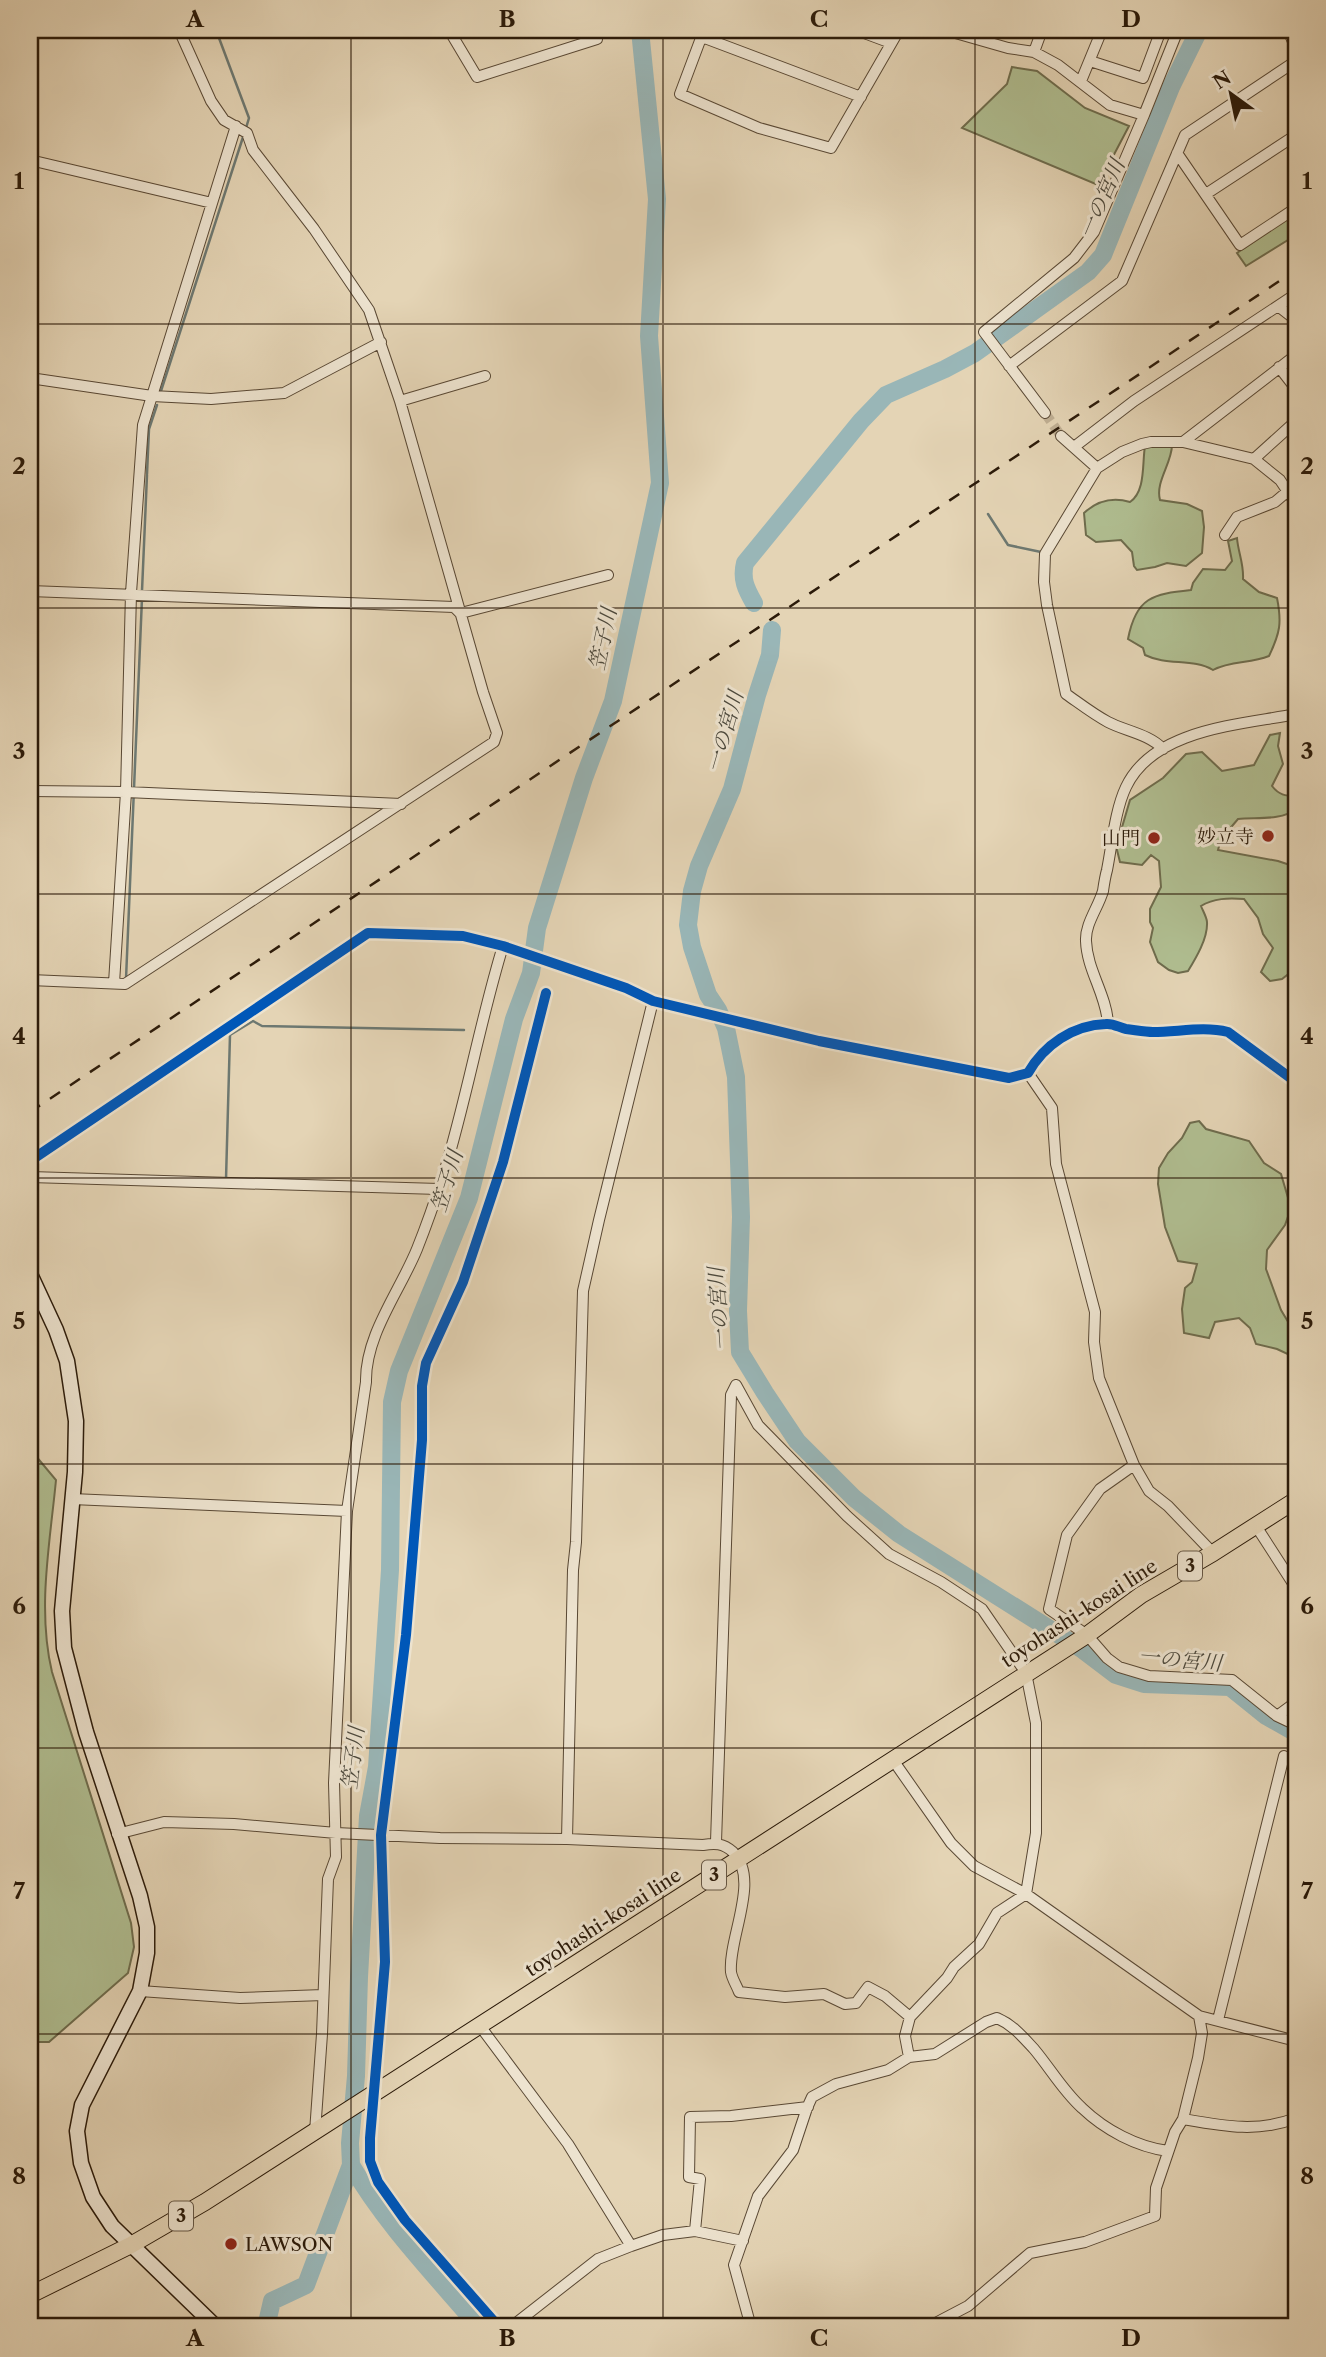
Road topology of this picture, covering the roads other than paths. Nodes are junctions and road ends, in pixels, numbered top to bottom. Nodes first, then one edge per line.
1 (179, 30) edge
2 (470, 30) edge
3 (597, 30) edge
4 (856, 30) edge
5 (899, 30) edge
6 (945, 30) edge
7 (1042, 30) edge
8 (1102, 30) edge
9 (1161, 30) edge
10 (1178, 30) edge
11 (1288, 30) edge
12 (451, 33) edge
13 (703, 33) edge
14 (978, 34) edge
15 (891, 43) junction
16 (1296, 49) edge
17 (1034, 52) junction
18 (1090, 61) junction
19 (1296, 61) edge
20 (1081, 81) junction
21 (861, 97) junction
22 (1144, 115) junction
23 (240, 129) junction
24 (1296, 135) edge
25 (1177, 153) junction
26 (30, 160) edge
27 (1206, 194) junction
28 (212, 203) junction
29 (1296, 208) edge
30 (1296, 294) edge
31 (1278, 306) junction
32 (1296, 320) edge
33 (381, 342) junction
34 (1296, 355) edge
35 (1009, 366) junction
36 (1279, 367) junction
37 (485, 376) dead end
38 (30, 378) edge
39 (1296, 389) edge
40 (152, 396) junction
41 (400, 401) junction
42 (1045, 413) tunnel mouth
43 (1296, 421) edge
44 (1061, 436) tunnel mouth
45 (1183, 442) junction
46 (1074, 447) junction
47 (1254, 459) junction
48 (1097, 468) junction
49 (1288, 491) junction
50 (1296, 504) edge
51 (1225, 535) dead end
52 (608, 575) dead end
53 (30, 591) edge
54 (131, 593) junction
55 (461, 613) junction
56 (1296, 714) edge
57 (1163, 749) junction
58 (30, 791) edge
59 (126, 792) junction
60 (402, 804) junction
61 (503, 946) junction
62 (30, 980) edge
63 (114, 984) junction
64 (546, 993) dead end
65 (653, 1001) junction
66 (1108, 1023) junction
67 (1028, 1073) junction
68 (1296, 1082) edge
69 (30, 1161) edge
70 (30, 1177) edge
71 (439, 1189) junction
72 (30, 1274) edge
73 (1134, 1465) junction
74 (72, 1499) junction
75 (1296, 1500) edge
76 (347, 1511) junction
77 (1256, 1526) junction
78 (1213, 1553) junction
79 (1296, 1588) edge
80 (1087, 1635) junction
81 (1026, 1673) junction
82 (1296, 1702) edge
83 (1278, 1716) junction
84 (1296, 1726) edge
85 (1284, 1756) dead end
86 (893, 1760) junction
87 (339, 1833) junction
88 (117, 1834) junction
89 (381, 1835) junction
90 (567, 1839) junction
91 (716, 1842) junction
92 (740, 1859) junction
93 (1026, 1894) junction
94 (140, 1991) junction
95 (323, 1995) junction
96 (1199, 2016) junction
97 (910, 2017) junction
98 (1218, 2020) junction
99 (480, 2026) junction
100 (1296, 2041) edge
101 (909, 2057) junction
102 (369, 2096) junction
103 (808, 2107) junction
104 (1296, 2118) edge
105 (1184, 2119) junction
106 (320, 2128) junction
107 (1168, 2151) junction
108 (695, 2231) junction
109 (743, 2241) junction
110 (131, 2245) junction
111 (631, 2246) junction
112 (30, 2295) edge
113 (940, 2325) edge
114 (216, 2327) edge
115 (499, 2327) edge
116 (511, 2327) edge
117 (751, 2327) edge
118 (928, 2327) edge

1 - 23 street
2 - 12 street
3 - 12 street
4 - 15 street
5 - 15 street
6 - 14 street
7 - 17 street
8 - 18 street
9 - 18 street
10 - 22 street
11 - 16 street
13 - 21 street
13 - 21 street
14 - 17 street
15 - 21 street
17 - 20 street
18 - 20 street
19 - 25 street
20 - 22 street
22 - 35 street
23 - 28 street
23 - 33 street
24 - 27 street
25 - 27 street
25 - 35 street
26 - 28 street
27 - 29 street
28 - 40 street
30 - 31 street
31 - 32 street
31 - 46 street
33 - 40 street
33 - 41 street
34 - 36 street
35 - 42 street
36 - 39 street
36 - 45 street
37 - 41 street
38 - 40 street
40 - 54 street
41 - 55 street
43 - 47 street
44 - 46 street
45 - 47 street
45 - 48 street
46 - 48 street
47 - 49 street
48 - 57 street
49 - 50 street
49 - 51 street
52 - 55 street
53 - 54 street
54 - 55 street
54 - 59 street
55 - 60 street
56 - 57 street
57 - 66 street
58 - 59 street
59 - 60 street
59 - 63 street
60 - 63 street
61 - 65 street
61 - 69 street
61 - 71 street
62 - 63 street
64 - 89 street
65 - 67 street
65 - 90 street
66 - 67 street
66 - 68 street
67 - 73 street
70 - 71 street
71 - 76 street
72 - 74 street
73 - 78 street
73 - 80 street
74 - 76 street
74 - 88 street
75 - 77 main road, toyohashi-kosai line / 3
76 - 87 street
77 - 78 main road, toyohashi-kosai line / 3
77 - 79 street
78 - 80 main road, toyohashi-kosai line / 3
80 - 81 main road, toyohashi-kosai line / 3
80 - 83 street
81 - 86 main road, toyohashi-kosai line / 3
81 - 91 street
81 - 93 street
82 - 83 street
83 - 84 street
85 - 98 street
86 - 92 main road, toyohashi-kosai line / 3
86 - 93 street
87 - 88 street
87 - 89 street
87 - 95 street
88 - 94 street
89 - 90 street
89 - 102 street
90 - 91 street
91 - 92 street
92 - 97 street
92 - 99 main road, toyohashi-kosai line / 3
93 - 96 street
93 - 97 street
94 - 95 street
94 - 110 street
95 - 106 street
96 - 98 street
96 - 105 street
97 - 101 street
98 - 100 street
99 - 102 main road, toyohashi-kosai line / 3
99 - 111 street
101 - 103 street
101 - 107 street
102 - 106 main road, toyohashi-kosai line / 3
102 - 115 street
103 - 108 street
103 - 109 street
104 - 105 street
105 - 107 street
106 - 110 main road, toyohashi-kosai line / 3
107 - 113 street
108 - 109 street
108 - 111 street
109 - 117 street
110 - 112 main road, toyohashi-kosai line / 3
110 - 114 street
111 - 116 street
113 - 118 street

